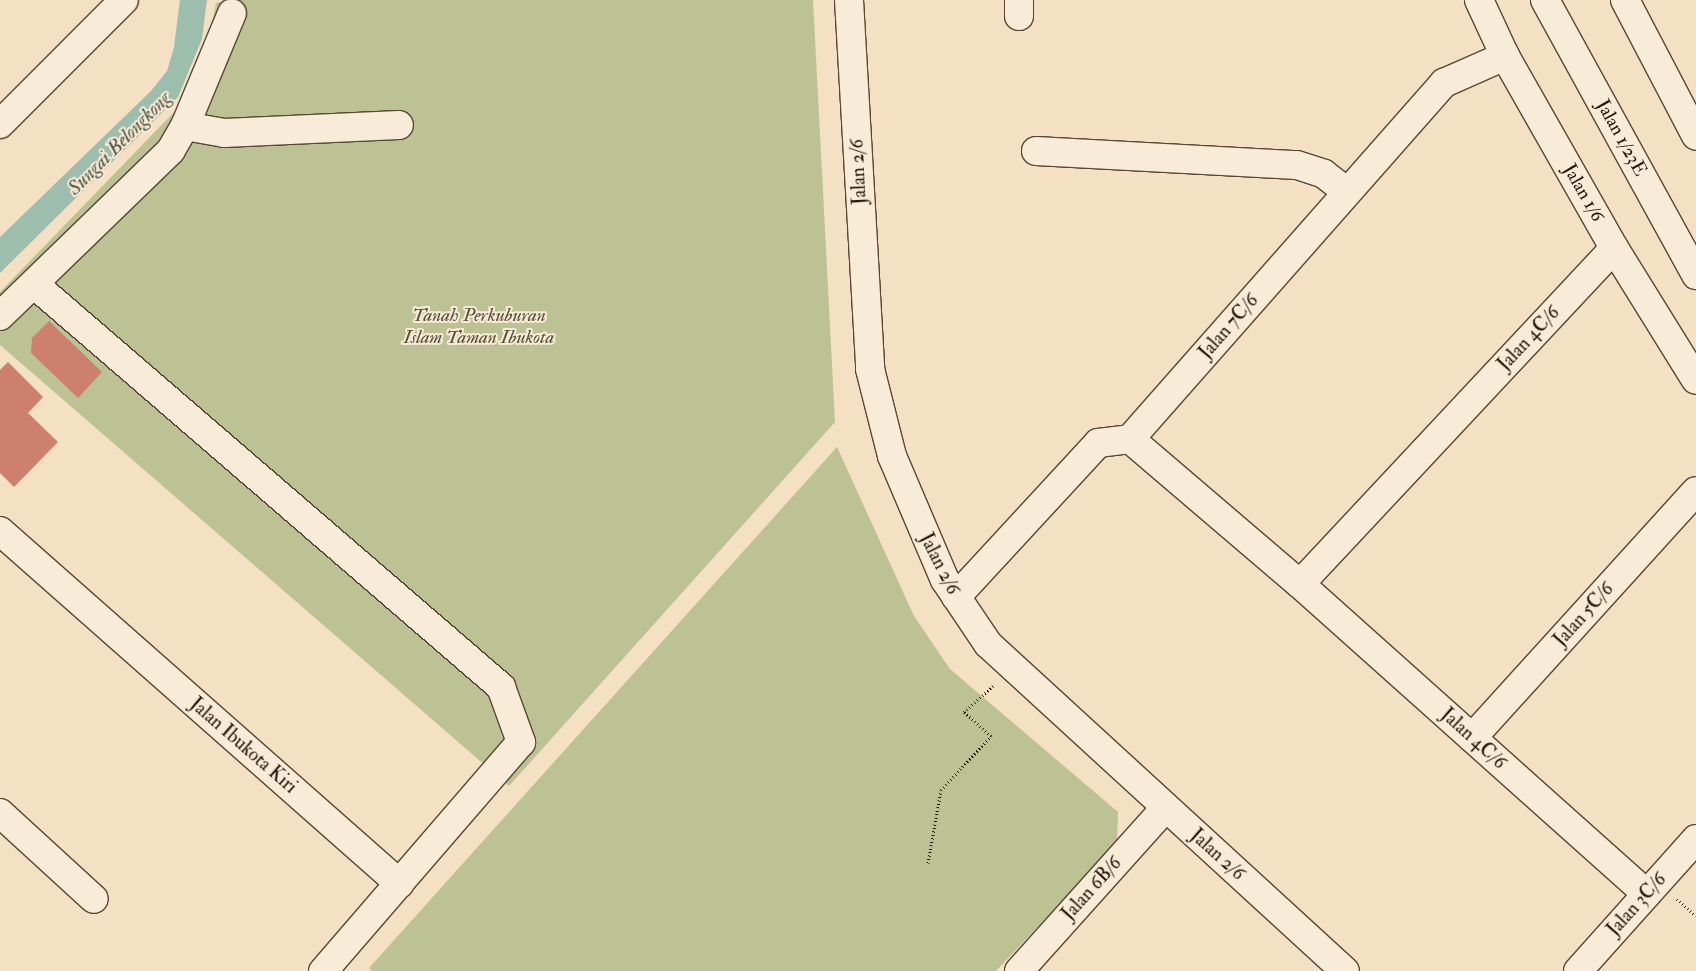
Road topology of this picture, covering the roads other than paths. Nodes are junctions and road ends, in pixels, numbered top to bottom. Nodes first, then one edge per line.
1 (124, 0) edge
2 (849, 0) edge
3 (1480, 0) edge
4 (1546, 0) edge
5 (1625, 0) edge
6 (232, 14) dead end
7 (1505, 56) junction
8 (0, 124) edge
9 (399, 125) dead end
10 (185, 126) junction
11 (1696, 136) edge
12 (1036, 152) dead end
13 (1347, 192) junction
14 (1614, 248) junction
15 (1696, 275) edge
16 (34, 284) junction
17 (0, 316) edge
18 (1696, 380) edge
19 (1130, 439) junction
20 (1696, 491) edge
21 (0, 531) edge
22 (1300, 584) junction
23 (956, 597) junction
24 (1472, 738) junction
25 (1165, 808) junction
26 (0, 813) edge
27 (1696, 839) edge
28 (400, 884) junction
29 (1646, 894) junction
30 (94, 898) dead end
31 (1331, 967) edge
32 (329, 969) edge
33 (1019, 971) edge
34 (1578, 971) edge

1 - 8 street
2 - 23 street, Jalan 2/6
3 - 7 street, Jalan 1/6
4 - 15 street, Jalan 1/23E
5 - 11 street
6 - 10 street
7 - 13 street, Jalan 7C/6
7 - 14 street, Jalan 1/6
9 - 10 street
10 - 16 street
12 - 13 street
13 - 19 street, Jalan 7C/6
14 - 18 street, Jalan 1/6
14 - 22 street, Jalan 4C/6
16 - 17 street
16 - 28 street
19 - 22 street, Jalan 4C/6
19 - 23 street
20 - 24 street, Jalan 5C/6
21 - 28 street, Jalan Ibukota Kiri
22 - 24 street, Jalan 4C/6
23 - 25 street, Jalan 2/6
24 - 29 street, Jalan 4C/6
25 - 31 street, Jalan 2/6
25 - 33 street, Jalan 6B/6
26 - 30 street
27 - 29 street, Jalan 3C/6
28 - 32 street
29 - 34 street, Jalan 3C/6

